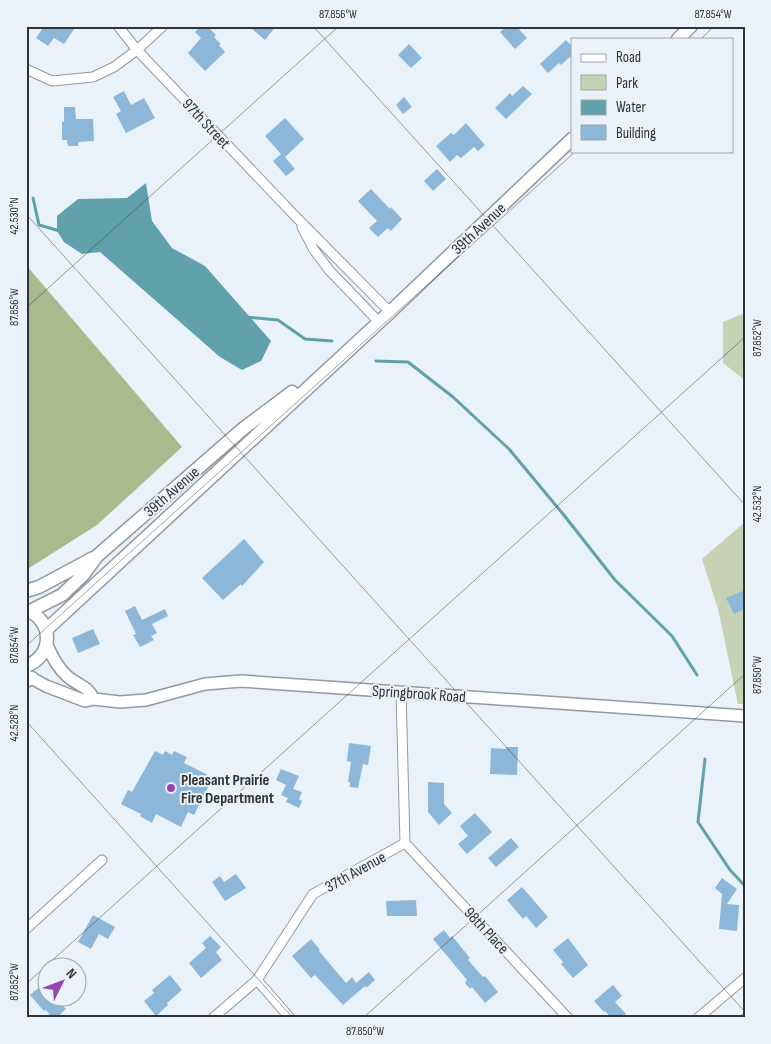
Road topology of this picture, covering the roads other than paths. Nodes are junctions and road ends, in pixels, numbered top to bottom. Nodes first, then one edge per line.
1 (118, 26) edge
2 (163, 26) edge
3 (691, 26) edge
4 (679, 38) edge
5 (137, 50) junction
6 (26, 69) edge
7 (571, 140) edge
8 (297, 218) junction
9 (390, 312) junction
10 (379, 322) junction
11 (318, 378) junction
12 (97, 556) junction
13 (26, 591) edge
14 (28, 611) edge
15 (46, 630) junction
16 (47, 645) junction
17 (26, 666) edge
18 (28, 678) edge
19 (401, 692) junction
20 (94, 699) junction
21 (745, 716) edge
22 (405, 843) junction
23 (102, 860) dead end
24 (26, 928) edge
25 (745, 978) edge
26 (256, 980) junction
27 (213, 1018) edge
28 (290, 1018) edge
29 (568, 1018) edge
30 (698, 1018) edge

1 - 5 street, 97th Street
2 - 5 street
3 - 4 main road
5 - 6 street
5 - 8 street, 97th Street
7 - 9 main road, 39th Avenue
8 - 9 street, 97th Street
8 - 10 street, 97th Street
9 - 10 main road, 39th Avenue
10 - 11 main road, 39th Avenue
11 - 12 main road, 39th Avenue
11 - 15 main road, 39th Avenue
12 - 13 main road
12 - 14 main road, 39th Avenue
14 - 15 main road
15 - 16 main road
16 - 17 main road
16 - 20 street
18 - 20 street, Springbrook Road
19 - 20 street, Springbrook Road
19 - 21 street, Springbrook Road
19 - 22 street, 37th Avenue
22 - 26 street, 37th Avenue
22 - 29 street, 98th Place
23 - 24 street
25 - 30 street
26 - 27 street, 37th Avenue
26 - 28 street

